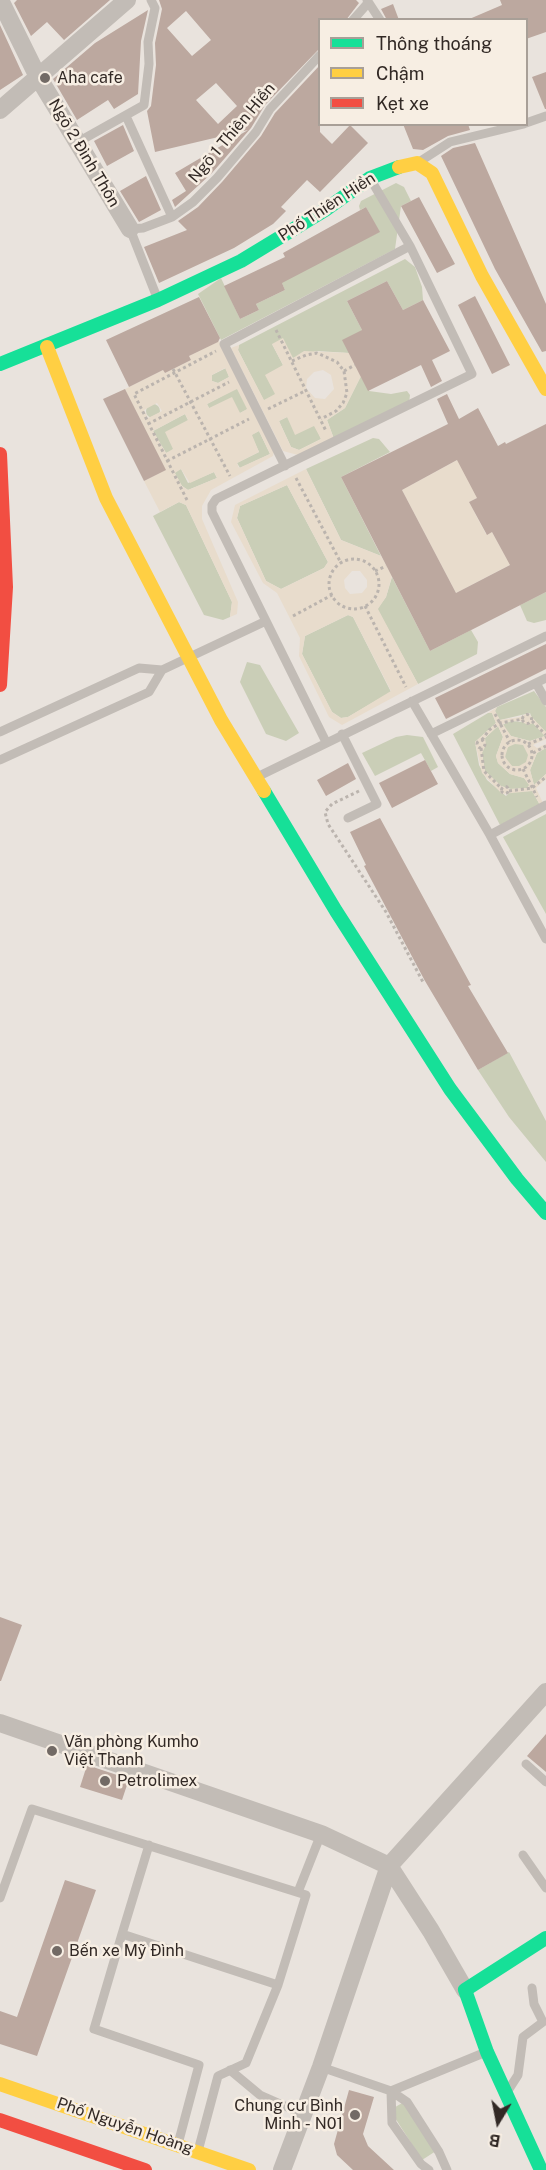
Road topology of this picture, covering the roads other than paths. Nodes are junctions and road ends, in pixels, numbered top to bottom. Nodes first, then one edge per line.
1 (1, 0) edge
2 (127, 0) edge
3 (151, 0) edge
4 (368, 2) edge
5 (355, 18) edge
6 (379, 18) edge
7 (318, 57) edge
8 (38, 78) junction
9 (0, 110) edge
10 (126, 116) junction
11 (546, 116) edge
12 (528, 123) edge
13 (517, 126) edge
14 (78, 142) junction
15 (417, 163) junction
16 (370, 178) junction
17 (172, 217) junction
18 (130, 229) junction
19 (410, 246) junction
20 (158, 300) junction
21 (47, 346) junction
22 (0, 364) edge
23 (546, 389) edge
24 (0, 454) edge
25 (285, 466) junction
26 (266, 621) junction
27 (546, 636) edge
28 (189, 657) junction
29 (162, 670) junction
30 (546, 678) edge
31 (536, 683) junction
32 (0, 685) edge
33 (411, 701) junction
34 (546, 701) edge
35 (0, 732) edge
36 (342, 734) junction
37 (431, 734) junction
38 (326, 742) junction
39 (0, 760) edge
40 (256, 778) junction
41 (544, 806) edge
42 (348, 818) dead end
43 (490, 835) junction
44 (546, 939) edge
45 (546, 1213) edge
46 (546, 1692) edge
47 (0, 1723) edge
48 (526, 1764) dead end
49 (546, 1782) edge
50 (321, 1834) junction
51 (149, 1845) junction
52 (523, 1855) dead end
53 (389, 1866) junction
54 (546, 1888) edge
55 (298, 1892) junction
56 (0, 1898) edge
57 (122, 1934) junction
58 (546, 1938) edge
59 (278, 1984) junction
60 (532, 1988) dead end
61 (465, 1990) junction
62 (487, 2052) junction
63 (321, 2067) junction
64 (230, 2070) junction
65 (0, 2084) edge
66 (391, 2091) junction
67 (507, 2091) junction
68 (303, 2114) junction
69 (0, 2120) edge
70 (178, 2144) junction
71 (198, 2151) junction
72 (417, 2167) edge
73 (146, 2170) edge
74 (249, 2170) edge
75 (282, 2170) edge
76 (429, 2170) edge
77 (447, 2170) edge
78 (541, 2170) edge

1 - 8 street, Ngõ 2 Đình Thôn
2 - 8 street
3 - 10 lane
4 - 5 lane
4 - 6 lane
7 - 17 lane, Ngõ 1 Thiên Hiền
8 - 9 street
8 - 14 street, Ngõ 2 Đình Thôn
10 - 14 lane
10 - 17 lane
11 - 12 lane
13 - 15 lane
14 - 18 street, Ngõ 2 Đình Thôn
15 - 16 street, Phố Thiên Hiền
15 - 23 street
16 - 19 lane
16 - 20 street, Phố Thiên Hiền
17 - 18 lane, Ngõ 1 Thiên Hiền
18 - 20 lane
19 - 25 lane
19 - 25 lane
20 - 21 street, Phố Thiên Hiền
21 - 22 street, Phố Thiên Hiền
21 - 28 street
24 - 32 street
25 - 26 lane
26 - 28 lane
26 - 38 lane
27 - 33 lane
28 - 29 lane
28 - 40 street
29 - 35 lane
29 - 39 lane
30 - 31 lane
31 - 34 lane
31 - 37 lane
33 - 36 lane
33 - 37 lane
36 - 38 lane
36 - 42 lane
37 - 43 lane
38 - 40 lane
40 - 45 street
41 - 43 lane
43 - 44 lane
46 - 53 street
47 - 50 street
48 - 49 lane
50 - 53 street
50 - 55 lane
51 - 55 lane
51 - 56 lane
51 - 57 lane
52 - 54 lane
53 - 61 street
53 - 63 street
55 - 59 lane
57 - 59 lane
57 - 70 lane
58 - 61 street
59 - 64 lane
60 - 67 lane
61 - 62 street
62 - 66 lane
62 - 67 street
63 - 66 lane
63 - 68 street
64 - 68 lane
64 - 71 lane
65 - 70 street, Phố Nguyễn Hoàng
66 - 72 lane
66 - 77 lane
67 - 78 street
68 - 75 street
69 - 73 street, Phố Nguyễn Hoàng
70 - 71 street, Phố Nguyễn Hoàng
71 - 74 street, Phố Nguyễn Hoàng
72 - 76 lane

